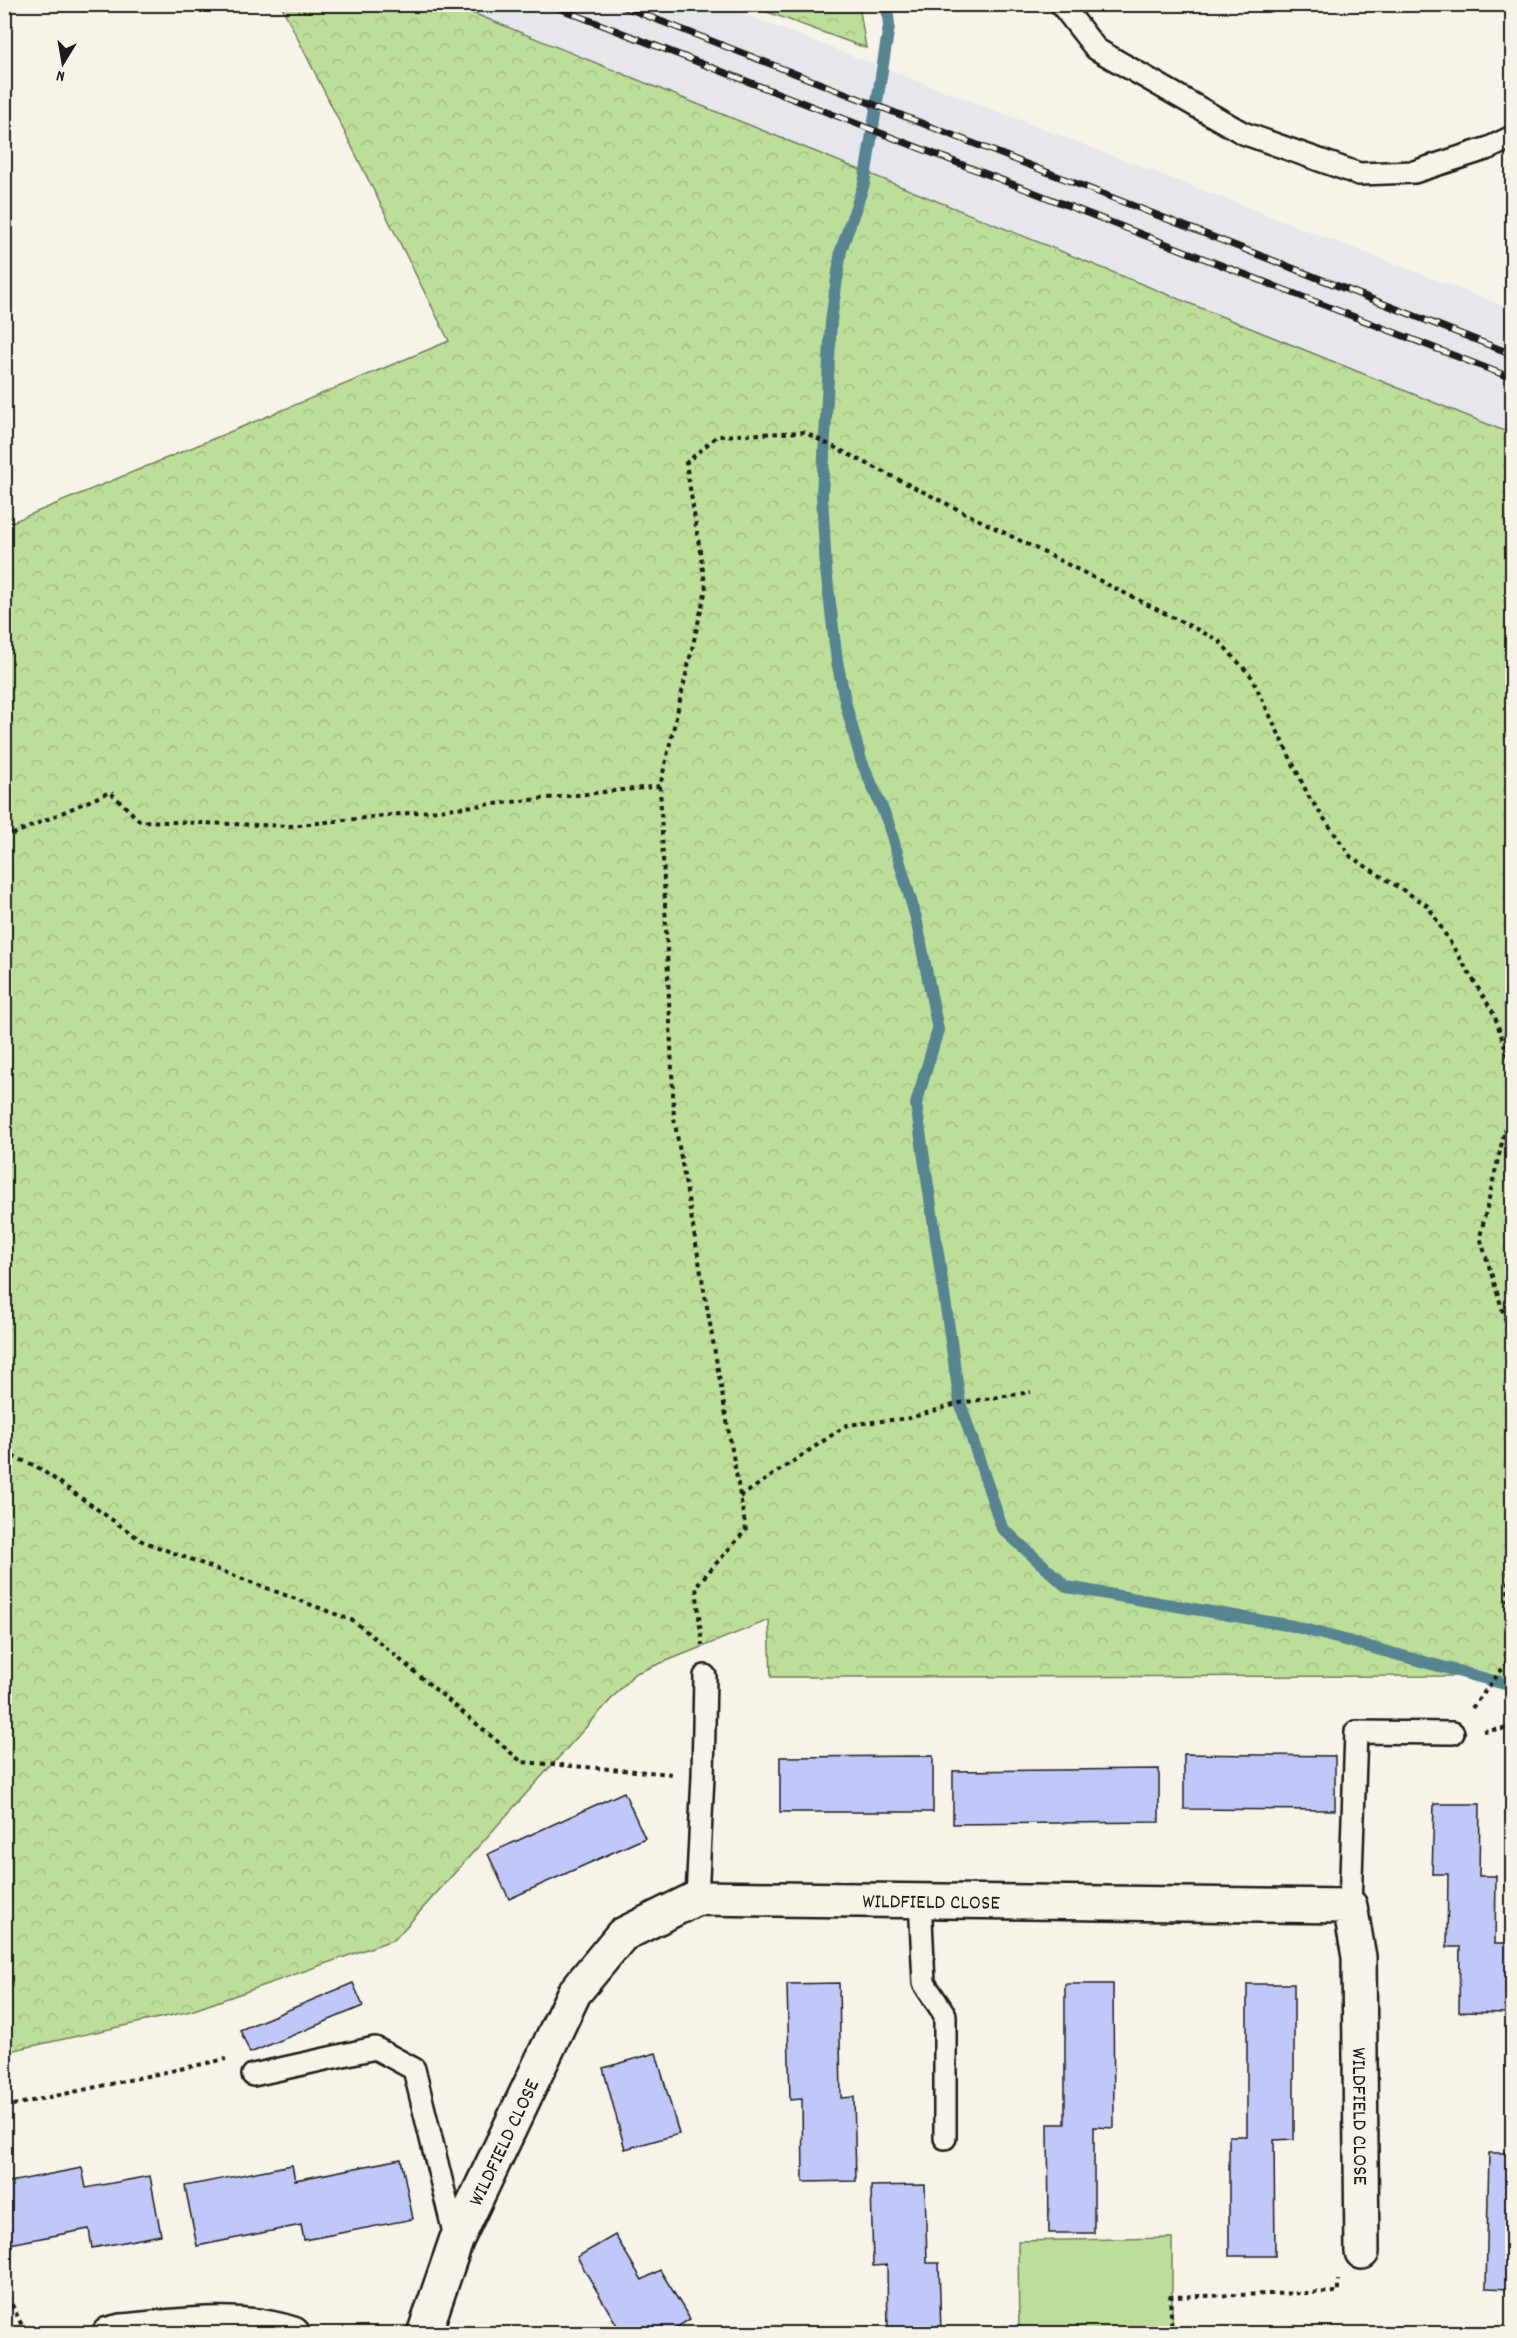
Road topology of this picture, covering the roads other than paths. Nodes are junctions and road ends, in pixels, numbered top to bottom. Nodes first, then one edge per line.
1 (1060, 4) edge
2 (1512, 137) edge
3 (705, 1676) road end
4 (1453, 1733) road end
5 (697, 1898) junction
6 (920, 1899) junction
7 (1350, 1906) junction
8 (253, 2075) road end
9 (945, 2138) dead end
10 (456, 2241) junction
11 (1362, 2252) road end
12 (110, 2334) edge
13 (293, 2334) edge
14 (424, 2334) edge

1 - 2 lane
3 - 5 lane
4 - 7 lane
5 - 6 street, WILDFIELD CLOSE
5 - 10 street, WILDFIELD CLOSE
6 - 7 street, WILDFIELD CLOSE
6 - 9 lane
7 - 11 street, WILDFIELD CLOSE
8 - 10 lane
10 - 14 street, WILDFIELD CLOSE
12 - 13 street

